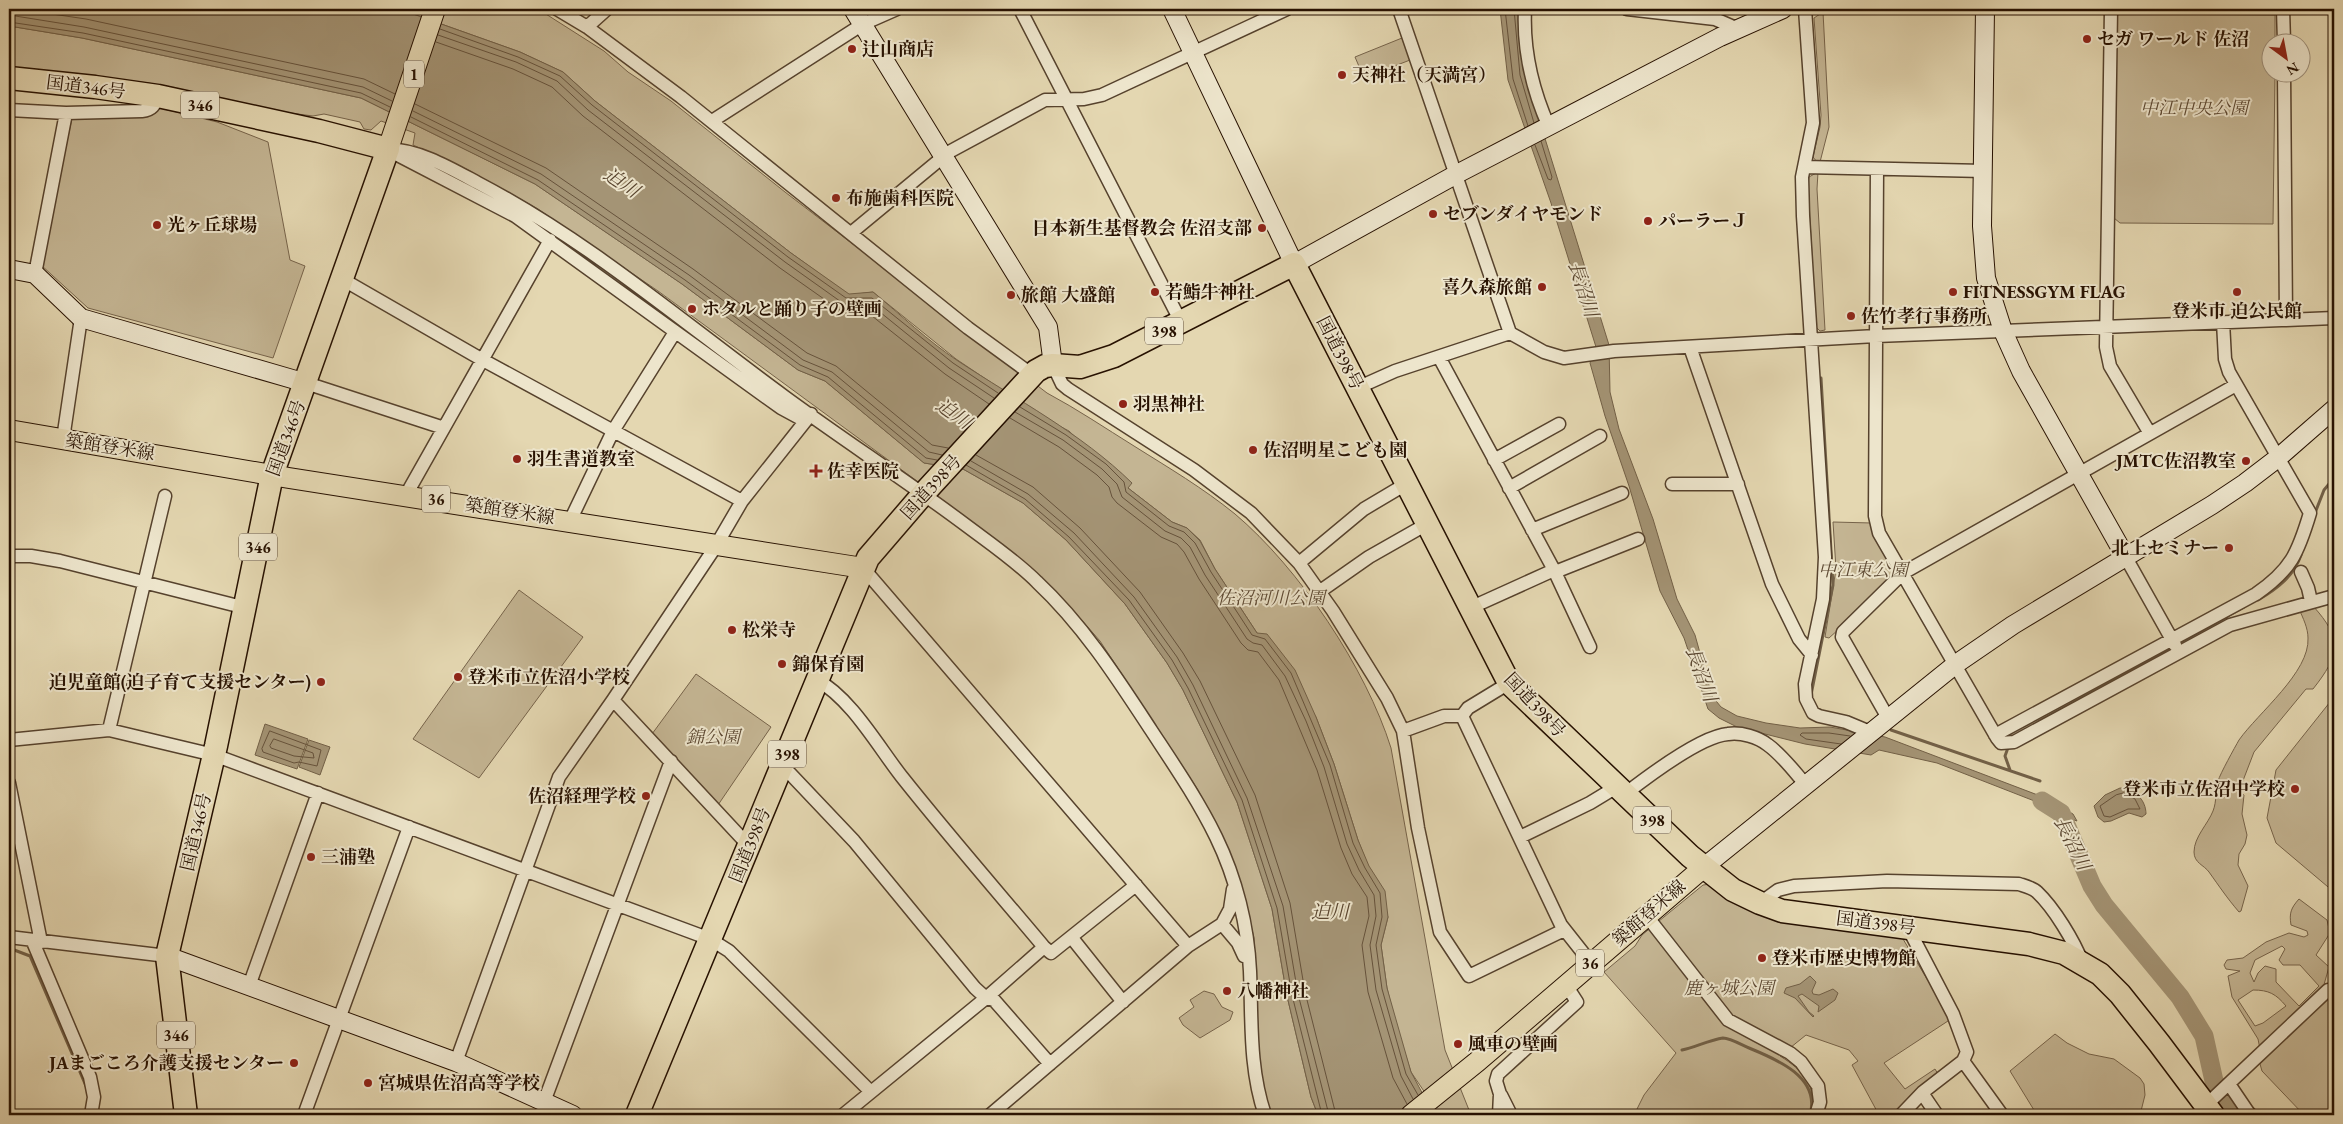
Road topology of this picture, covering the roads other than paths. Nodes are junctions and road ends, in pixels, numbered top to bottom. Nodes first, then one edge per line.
1 (435, 9) edge
2 (556, 9) edge
3 (607, 9) edge
4 (853, 9) edge
5 (897, 9) edge
6 (1020, 9) edge
7 (1172, 9) edge
8 (1287, 9) edge
9 (1399, 9) edge
10 (1525, 9) edge
11 (1627, 9) edge
12 (1783, 9) edge
13 (1805, 9) edge
14 (1985, 9) edge
15 (2111, 9) edge
16 (2283, 9) edge
17 (863, 24) junction
18 (587, 27) junction
19 (1738, 28) junction
20 (2284, 32) edge
21 (1193, 53) junction
22 (9, 78) edge
23 (2284, 82) edge
24 (158, 96) junction
25 (1067, 100) junction
26 (9, 110) edge
27 (66, 113) junction
28 (712, 121) junction
29 (1547, 128) junction
30 (390, 144) junction
31 (945, 156) junction
32 (1804, 167) junction
33 (1877, 169) junction
34 (1984, 171) junction
35 (1455, 175) junction
36 (851, 233) junction
37 (550, 240) junction
38 (1294, 264) junction
39 (9, 269) edge
40 (35, 274) junction
41 (342, 279) junction
42 (81, 318) junction
43 (2334, 318) edge
44 (2286, 320) junction
45 (1181, 322) junction
46 (2223, 322) junction
47 (2106, 326) junction
48 (2003, 331) junction
49 (675, 332) junction
50 (1510, 333) junction
51 (1876, 336) junction
52 (1812, 340) junction
53 (1690, 347) junction
54 (1439, 357) junction
55 (481, 359) junction
56 (1055, 370) junction
57 (1030, 378) junction
58 (306, 383) junction
59 (2236, 385) junction
60 (1358, 388) junction
61 (2334, 409) edge
62 (808, 418) junction
63 (1559, 424) dead end
64 (444, 428) junction
65 (9, 430) edge
66 (613, 430) junction
67 (2149, 432) junction
68 (1600, 436) dead end
69 (63, 439) junction
70 (2279, 457) junction
71 (1494, 460) junction
72 (2079, 474) junction
73 (272, 475) junction
74 (1406, 484) junction
75 (1672, 484) dead end
76 (1738, 484) junction
77 (1509, 488) junction
78 (1622, 493) dead end
79 (924, 494) junction
80 (406, 495) junction
81 (165, 496) dead end
82 (742, 502) junction
83 (570, 521) junction
84 (1427, 524) junction
85 (1532, 530) junction
86 (1638, 539) dead end
87 (716, 545) junction
88 (9, 556) edge
89 (2125, 556) junction
90 (1299, 563) junction
91 (863, 568) junction
92 (1554, 571) junction
93 (2301, 572) dead end
94 (1903, 573) junction
95 (146, 583) junction
96 (1319, 592) junction
97 (2334, 596) edge
98 (2311, 601) junction
99 (246, 608) junction
100 (1470, 608) junction
101 (2173, 640) junction
102 (1590, 647) dead end
103 (2178, 654) junction
104 (1812, 656) junction
105 (1956, 664) junction
106 (817, 680) junction
107 (1509, 683) junction
108 (613, 700) junction
109 (1462, 716) junction
110 (1888, 718) junction
111 (110, 730) junction
112 (1402, 731) junction
113 (1870, 732) junction
114 (9, 740) edge
115 (2003, 740) junction
116 (214, 755) junction
117 (671, 761) junction
118 (782, 765) junction
119 (9, 784) edge
120 (1805, 784) junction
121 (1621, 790) junction
122 (318, 792) junction
123 (409, 827) junction
124 (1520, 837) junction
125 (749, 846) junction
126 (1704, 866) junction
127 (524, 870) junction
128 (1234, 883) junction
129 (1136, 885) junction
130 (1760, 903) junction
131 (618, 904) junction
132 (1646, 915) junction
133 (1222, 924) junction
134 (1907, 926) junction
135 (1564, 930) junction
136 (9, 938) edge
137 (1072, 938) junction
138 (710, 939) junction
139 (37, 942) junction
140 (1188, 946) junction
141 (1044, 947) junction
142 (167, 956) junction
143 (2082, 962) junction
144 (1591, 963) junction
145 (1250, 969) junction
146 (1566, 985) junction
147 (249, 986) junction
148 (2334, 995) edge
149 (986, 998) junction
150 (1123, 1002) junction
151 (339, 1019) junction
152 (1964, 1061) junction
153 (456, 1062) junction
154 (1050, 1064) junction
155 (2228, 1085) junction
156 (871, 1092) junction
157 (1922, 1093) junction
158 (1500, 1094) junction
159 (544, 1102) junction
160 (2211, 1106) edge
161 (91, 1115) edge
162 (186, 1115) edge
163 (304, 1115) edge
164 (573, 1115) edge
165 (637, 1115) edge
166 (843, 1115) edge
167 (990, 1115) edge
168 (1265, 1115) edge
169 (1411, 1115) edge
170 (1499, 1115) edge
171 (1511, 1115) edge
172 (1816, 1115) edge
173 (1901, 1115) edge
174 (1937, 1115) edge
175 (2002, 1115) edge
176 (2250, 1115) edge

1 - 30 main road, 1
2 - 18 street
3 - 18 street
4 - 17 street
5 - 17 street
6 - 25 street
7 - 21 street
8 - 21 street
9 - 35 street
10 - 29 street
11 - 19 street
12 - 19 street
13 - 32 street
14 - 34 street
15 - 47 street
16 - 20 street
17 - 28 street
17 - 31 street
18 - 28 street
19 - 29 street
21 - 25 street
21 - 38 street
22 - 24 highway, 国道346号 / 346
23 - 44 street
24 - 27 street
24 - 30 highway, 国道346号 / 346
25 - 31 street
25 - 45 street
26 - 27 street
27 - 40 street
28 - 36 street
29 - 35 street
30 - 37 street
30 - 41 highway, 国道346号 / 346
30 - 62 street
31 - 36 street
31 - 56 street
32 - 33 street
32 - 52 street
33 - 34 street
33 - 51 street
34 - 48 street
35 - 38 street
35 - 50 street
36 - 57 street
37 - 49 street
37 - 55 street
38 - 45 highway, 398
38 - 60 highway, 国道398号 / 398
39 - 40 street
40 - 42 street
41 - 55 street
41 - 58 highway, 国道346号 / 346
42 - 58 street
42 - 69 street
43 - 44 street
44 - 46 street
45 - 56 highway, 398
46 - 47 street
46 - 59 street
47 - 48 street
47 - 67 street
48 - 51 street
48 - 72 street
49 - 62 street
49 - 66 street
50 - 53 street
50 - 54 street
51 - 52 street
51 - 94 street
52 - 53 street
52 - 104 street
53 - 76 street
54 - 60 street
54 - 71 street
55 - 64 street
55 - 66 street
56 - 57 highway, 国道398号 / 398
56 - 90 street
57 - 79 highway, 国道398号 / 398
58 - 64 street
58 - 73 highway, 国道346号 / 346
59 - 67 street
59 - 70 street
60 - 74 highway, 国道398号 / 398
61 - 70 street
62 - 79 street
62 - 82 street
63 - 71 street
64 - 80 street
65 - 69 main road, 築館登米線 / 36
66 - 82 street
66 - 83 street
67 - 72 street
68 - 77 street
69 - 73 main road, 築館登米線 / 36
70 - 89 street
70 - 101 street
71 - 77 street
72 - 89 street
72 - 94 street
73 - 80 main road, 築館登米線 / 36
73 - 99 highway, 国道346号 / 346
74 - 84 highway, 国道398号 / 398
74 - 90 street
75 - 76 street
76 - 104 street
77 - 85 street
78 - 85 street
79 - 91 highway, 国道398号 / 398
79 - 128 street
80 - 83 main road, 築館登米線 / 36
81 - 95 street
82 - 87 street
83 - 87 main road, 築館登米線 / 36
84 - 96 street
84 - 100 highway, 国道398号 / 398
85 - 92 street
86 - 92 street
87 - 91 main road, 築館登米線 / 36
87 - 108 street
88 - 95 street
89 - 101 street
89 - 105 street
90 - 96 street
91 - 106 highway, 国道398号 / 398
91 - 129 street
92 - 100 street
92 - 102 street
93 - 98 street
94 - 105 street
94 - 110 street
95 - 99 street
95 - 111 street
96 - 112 street
97 - 98 street
98 - 103 street
99 - 116 highway, 国道346号 / 346
100 - 107 highway, 国道398号 / 398
101 - 103 street
101 - 115 street
103 - 115 street
104 - 113 street
105 - 110 street
105 - 115 street
106 - 118 highway, 国道398号 / 398
106 - 141 street
107 - 109 street
107 - 121 highway, 国道398号 / 398
108 - 117 street
108 - 127 street
109 - 112 street
109 - 124 street
110 - 113 street
111 - 114 street
111 - 116 street
112 - 135 street
113 - 120 street
116 - 122 street
116 - 142 highway, 国道346号 / 346
117 - 125 street
117 - 131 street
118 - 125 highway, 国道398号 / 398
118 - 149 street
119 - 139 street
120 - 121 street
120 - 126 street
121 - 124 street
121 - 126 highway, 国道398号 / 398
122 - 123 street
122 - 147 street
123 - 127 street
123 - 151 street
124 - 135 street
125 - 138 highway, 国道398号 / 398
126 - 130 highway, 国道398号 / 398
126 - 132 main road, 築館登米線 / 36
127 - 131 street
127 - 153 street
128 - 133 street
128 - 145 street
129 - 137 street
129 - 140 street
130 - 134 highway, 国道398号 / 398
130 - 143 street
131 - 138 street
131 - 159 street
132 - 144 main road, 築館登米線 / 36
132 - 172 street
133 - 140 street
133 - 145 street
134 - 143 highway, 国道398号 / 398
134 - 152 street
135 - 144 street
136 - 139 street
137 - 141 street
137 - 150 street
138 - 156 street
138 - 165 highway, 国道398号 / 398
139 - 142 street
139 - 161 street
140 - 150 street
141 - 149 street
142 - 147 street
142 - 162 highway, 国道346号 / 346
143 - 160 highway, 国道398号 / 398
144 - 146 main road, 築館登米線 / 36
145 - 168 street
146 - 158 street
146 - 169 main road, 築館登米線 / 36
147 - 151 street
148 - 155 street
149 - 154 street
149 - 156 street
150 - 154 street
151 - 153 street
151 - 163 street
152 - 157 street
152 - 175 street
153 - 159 street
154 - 167 street
155 - 160 street
155 - 176 street
156 - 166 street
157 - 173 street
157 - 174 street
158 - 170 street
158 - 171 street
159 - 164 street

